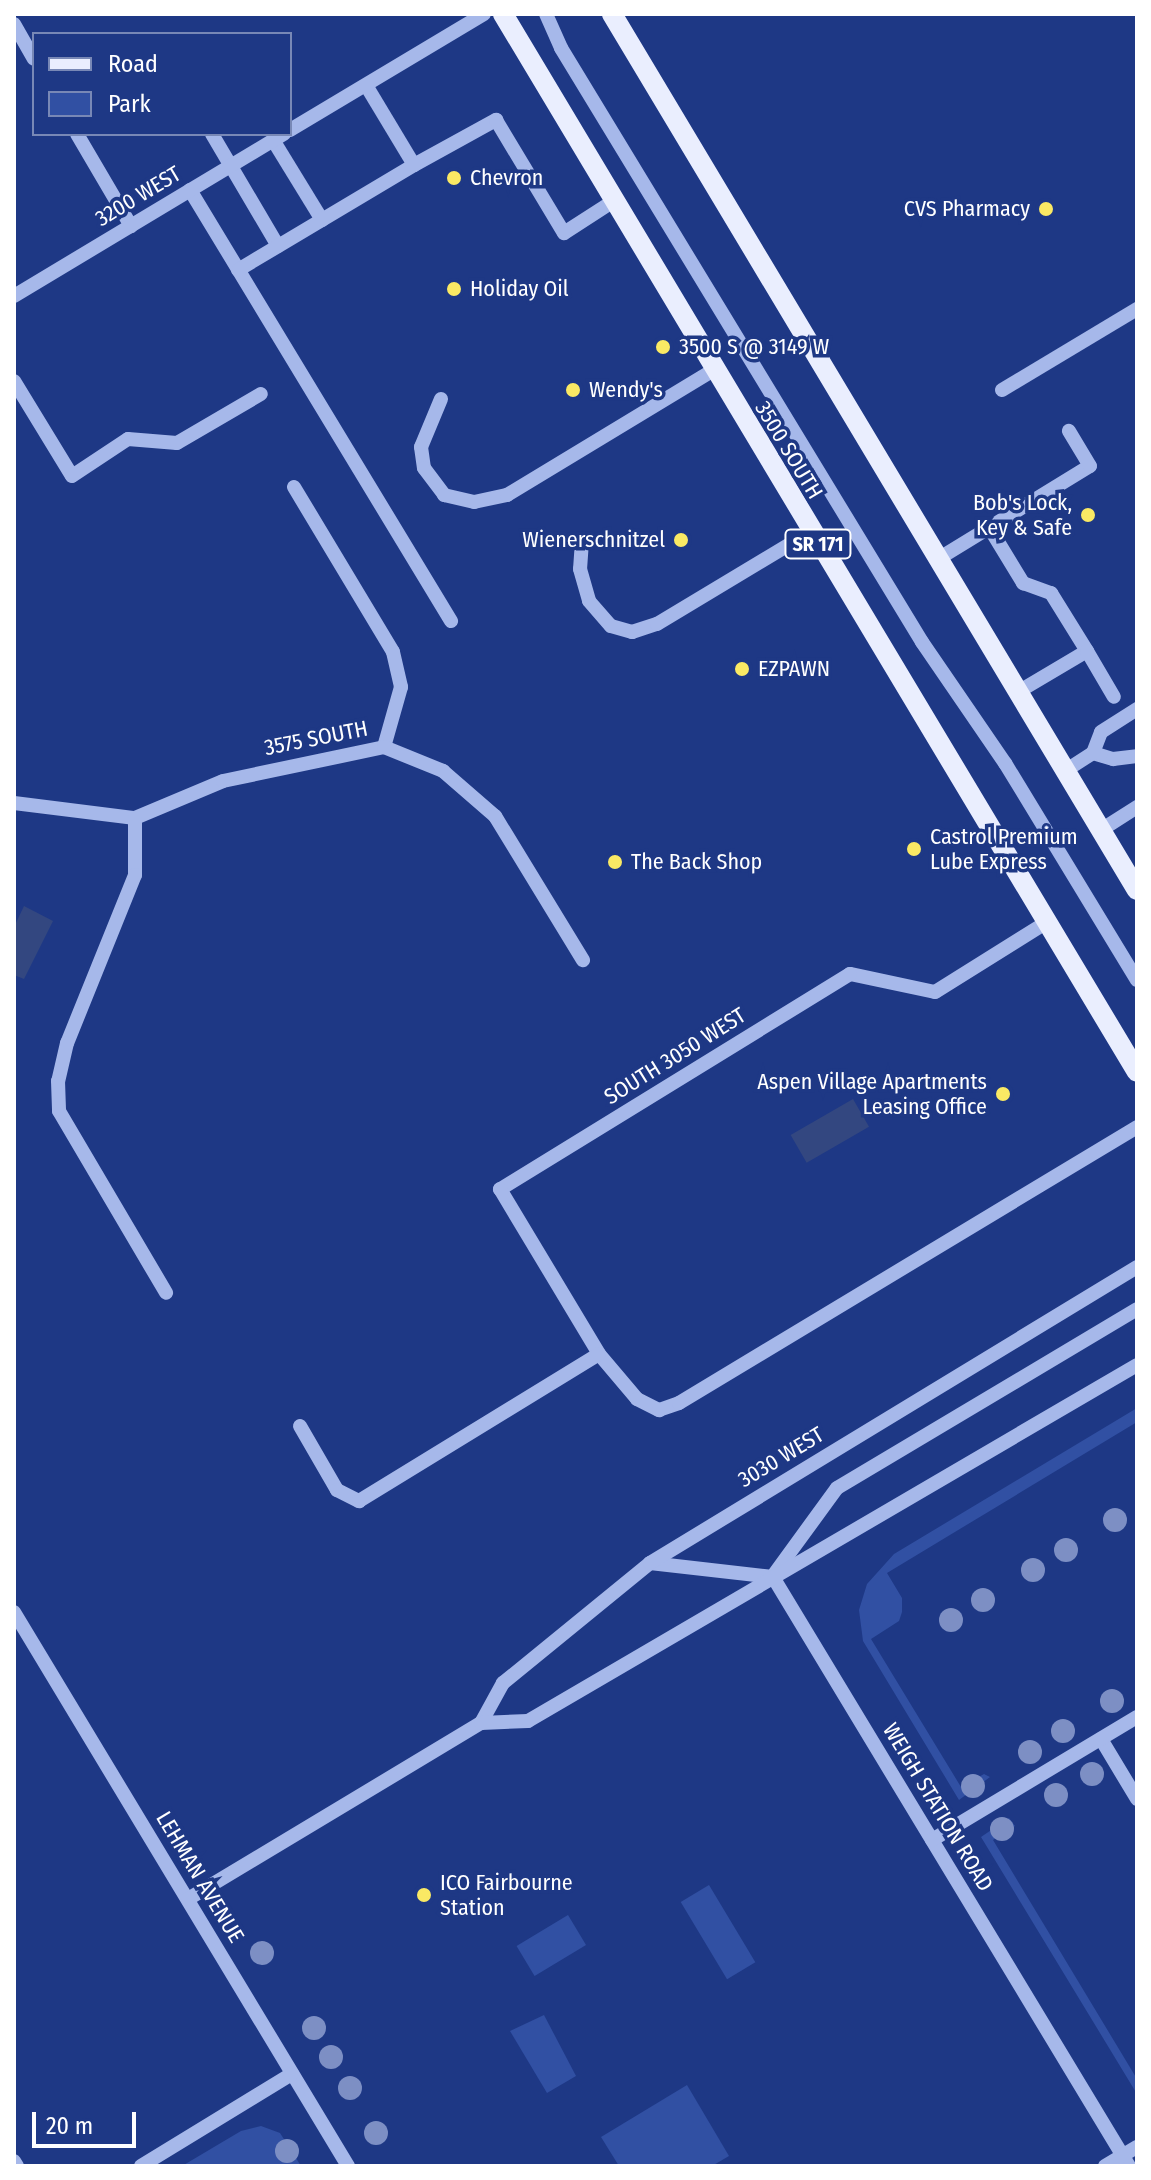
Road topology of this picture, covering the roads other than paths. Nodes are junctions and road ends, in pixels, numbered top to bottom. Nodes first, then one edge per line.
1 (484, 14) edge
2 (503, 14) edge
3 (546, 14) edge
4 (612, 14) edge
5 (14, 24) edge
6 (32, 56) edge
7 (366, 85) junction
8 (292, 129) edge
9 (78, 136) edge
10 (213, 136) edge
11 (279, 137) edge
12 (414, 165) junction
13 (231, 166) junction
14 (190, 190) junction
15 (612, 202) junction
16 (322, 220) junction
17 (131, 226) junction
18 (278, 246) junction
19 (238, 270) junction
20 (14, 296) edge
21 (1137, 309) edge
22 (713, 370) junction
23 (14, 381) edge
24 (1002, 390) dead end
25 (261, 394) dead end
26 (441, 399) dead end
27 (1069, 431) dead end
28 (294, 487) dead end
29 (989, 527) junction
30 (810, 532) junction
31 (582, 541) dead end
32 (938, 559) junction
33 (451, 621) dead end
34 (1087, 651) junction
35 (1018, 692) junction
36 (1114, 697) dead end
37 (1137, 709) edge
38 (384, 747) junction
39 (1093, 753) junction
40 (1137, 756) edge
41 (1065, 771) junction
42 (14, 803) edge
43 (1137, 807) edge
44 (135, 818) junction
45 (1101, 830) junction
46 (1137, 890) edge
47 (1047, 922) junction
48 (583, 960) dead end
49 (1137, 980) edge
50 (1137, 1072) edge
51 (1137, 1127) edge
52 (1137, 1267) edge
53 (166, 1293) dead end
54 (1137, 1309) edge
55 (599, 1354) junction
56 (1137, 1365) edge
57 (300, 1426) dead end
58 (650, 1563) junction
59 (773, 1577) junction
60 (14, 1612) edge
61 (1137, 1717) edge
62 (481, 1723) junction
63 (1101, 1739) junction
64 (1137, 1799) edge
65 (932, 1840) junction
66 (188, 1899) junction
67 (292, 2074) junction
68 (1137, 2147) edge
69 (1126, 2161) edge
70 (141, 2166) edge
71 (348, 2166) edge
72 (1105, 2166) edge

1 - 7 street
2 - 15 main road, 3500 SOUTH / SR 171
3 - 49 street
4 - 32 main road
5 - 6 street
7 - 8 street
7 - 12 street
9 - 17 street
10 - 13 street
11 - 13 street, 3200 WEST
11 - 16 street
12 - 15 street
12 - 16 street
13 - 14 street, 3200 WEST
13 - 18 street
14 - 17 street, 3200 WEST
14 - 19 street
15 - 22 main road, 3500 SOUTH / SR 171
16 - 18 street
17 - 20 street, 3200 WEST
18 - 19 street
19 - 33 street
21 - 24 street
22 - 26 street
22 - 30 main road, 3500 SOUTH / SR 171
23 - 25 street
27 - 29 street
28 - 38 street
29 - 32 street
29 - 34 street
30 - 31 street
30 - 47 main road, 3500 SOUTH / SR 171
32 - 35 main road
34 - 35 street
34 - 36 street
35 - 41 main road
37 - 39 street
38 - 44 street, 3575 SOUTH
38 - 48 street, 3575 SOUTH
39 - 40 street
39 - 41 street
41 - 45 main road
42 - 44 street, 3575 SOUTH
43 - 45 street
44 - 53 street
45 - 46 main road
47 - 50 main road, 3500 SOUTH / SR 171
47 - 55 street, SOUTH 3050 WEST
51 - 55 street
52 - 58 street, 3030 WEST
54 - 59 street
55 - 57 street
56 - 59 street
58 - 59 street
58 - 62 street, 3030 WEST
59 - 62 street
59 - 65 street, WEIGH STATION ROAD
60 - 66 street, LEHMAN AVENUE
61 - 63 street
62 - 66 street
63 - 64 street
63 - 65 street
65 - 69 street, WEIGH STATION ROAD
66 - 67 street, LEHMAN AVENUE
67 - 70 street
67 - 71 street, LEHMAN AVENUE
68 - 69 street
69 - 72 street

